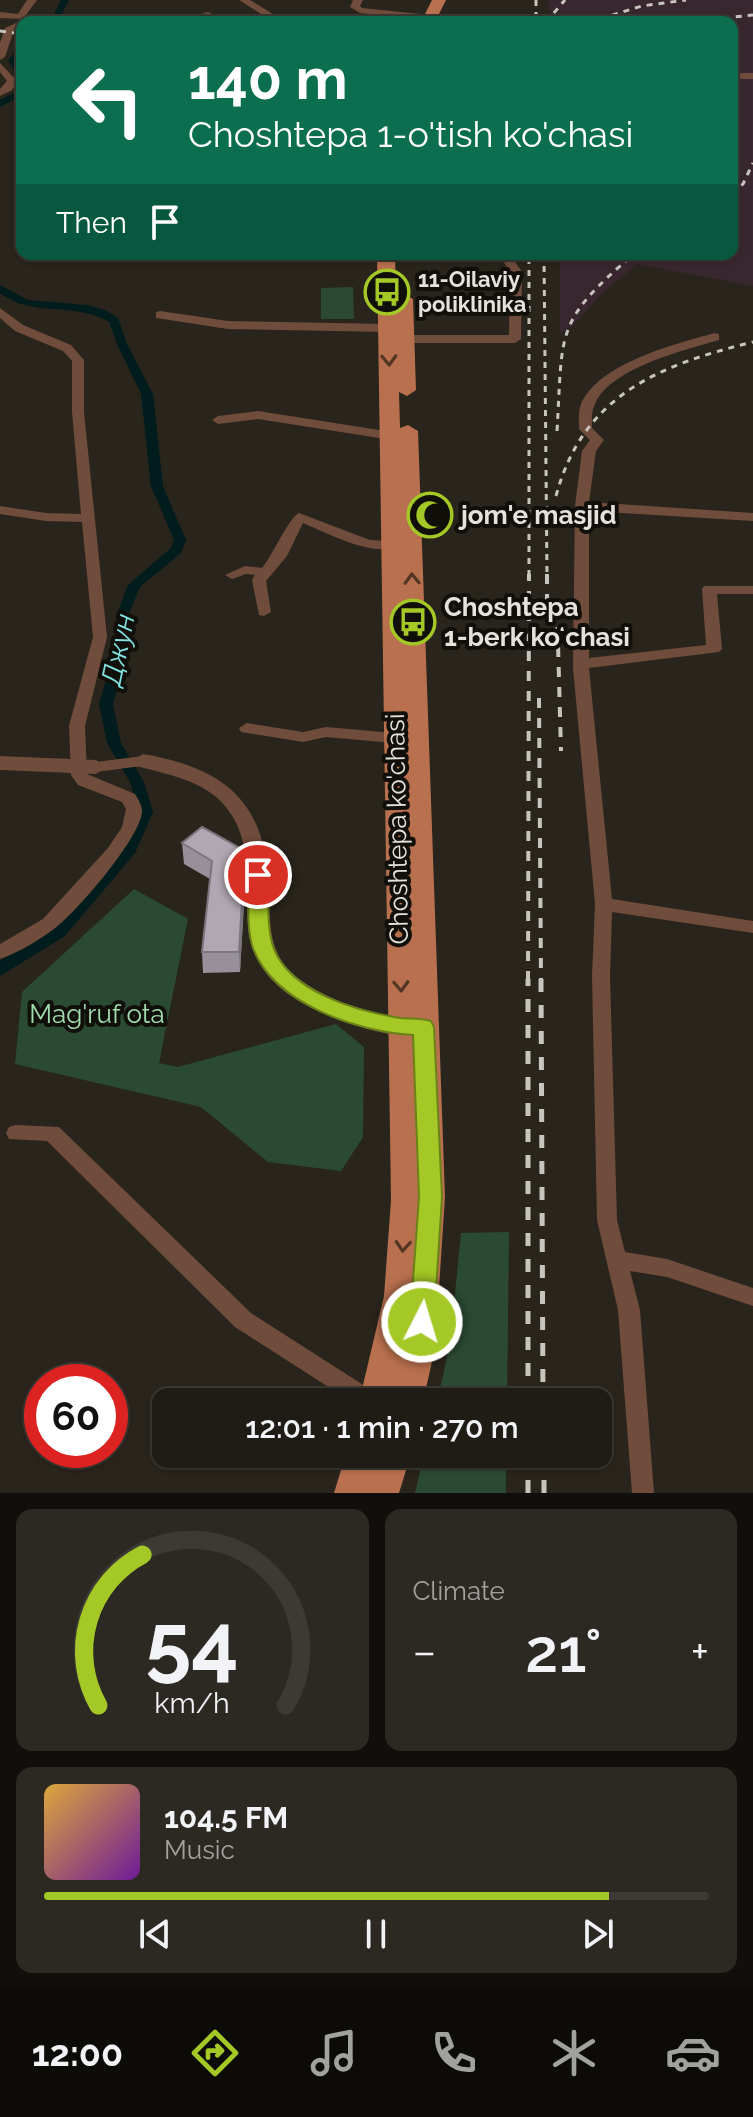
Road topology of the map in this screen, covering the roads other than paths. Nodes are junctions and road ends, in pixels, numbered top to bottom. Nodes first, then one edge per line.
1 (44, 0) edge
2 (244, 0) edge
3 (358, 0) edge
4 (450, 0) edge
5 (30, 16) edge
6 (271, 16) edge
7 (400, 16) edge
8 (437, 16) edge
9 (16, 25) edge
10 (4, 40) edge
11 (0, 57) edge
12 (0, 66) edge
13 (0, 93) edge
14 (394, 260) edge
15 (508, 260) edge
16 (0, 312) edge
17 (160, 315) dead end
18 (397, 334) junction
19 (715, 337) dead end
20 (218, 420) dead end
21 (392, 436) junction
22 (582, 506) junction
23 (0, 510) edge
24 (753, 517) edge
25 (88, 518) junction
26 (391, 545) junction
27 (263, 572) junction
28 (232, 575) dead end
29 (753, 590) edge
30 (264, 612) dead end
31 (581, 664) junction
32 (247, 728) dead end
33 (394, 738) junction
34 (143, 761) joint
35 (0, 763) edge
36 (88, 767) junction
37 (604, 904) junction
38 (409, 907) junction
39 (753, 927) edge
40 (0, 952) edge
41 (412, 1026) junction
42 (16, 1133) dead end
43 (619, 1260) junction
44 (753, 1297) edge
45 (351, 1388) edge
46 (378, 1388) edge
47 (409, 1388) edge
48 (359, 1468) edge
49 (390, 1468) edge
50 (351, 1493) edge
51 (382, 1493) edge
52 (643, 1493) edge

1 - 5 street
2 - 6 street
3 - 7 street
4 - 8 main road
9 - 10 street
10 - 11 street
12 - 13 street
14 - 18 main road, Choshtepa ko'chasi
15 - 18 street
16 - 25 street
17 - 18 street
18 -> 21 main road, Choshtepa ko'chasi
38 -> 18 main road, Choshtepa ko'chasi
19 - 22 street
20 - 21 street
21 - 26 main road, Choshtepa ko'chasi
22 - 24 street
22 - 31 street
23 - 25 street
25 - 36 street
26 - 27 street
26 - 33 main road, Choshtepa ko'chasi
27 - 28 street
27 - 30 street
29 - 31 street
31 - 37 street
32 - 33 street
33 - 38 main road, Choshtepa ko'chasi
34 - 36 street
34 - 41 street
35 - 36 street
36 - 40 street
37 - 39 street
37 - 43 street
38 - 41 main road, Choshtepa ko'chasi
41 -> 46 main road, Choshtepa ko'chasi
41 - 47 main road, Choshtepa ko'chasi
42 - 45 street
43 - 44 street
43 - 52 street
48 - 50 main road
49 - 51 main road

